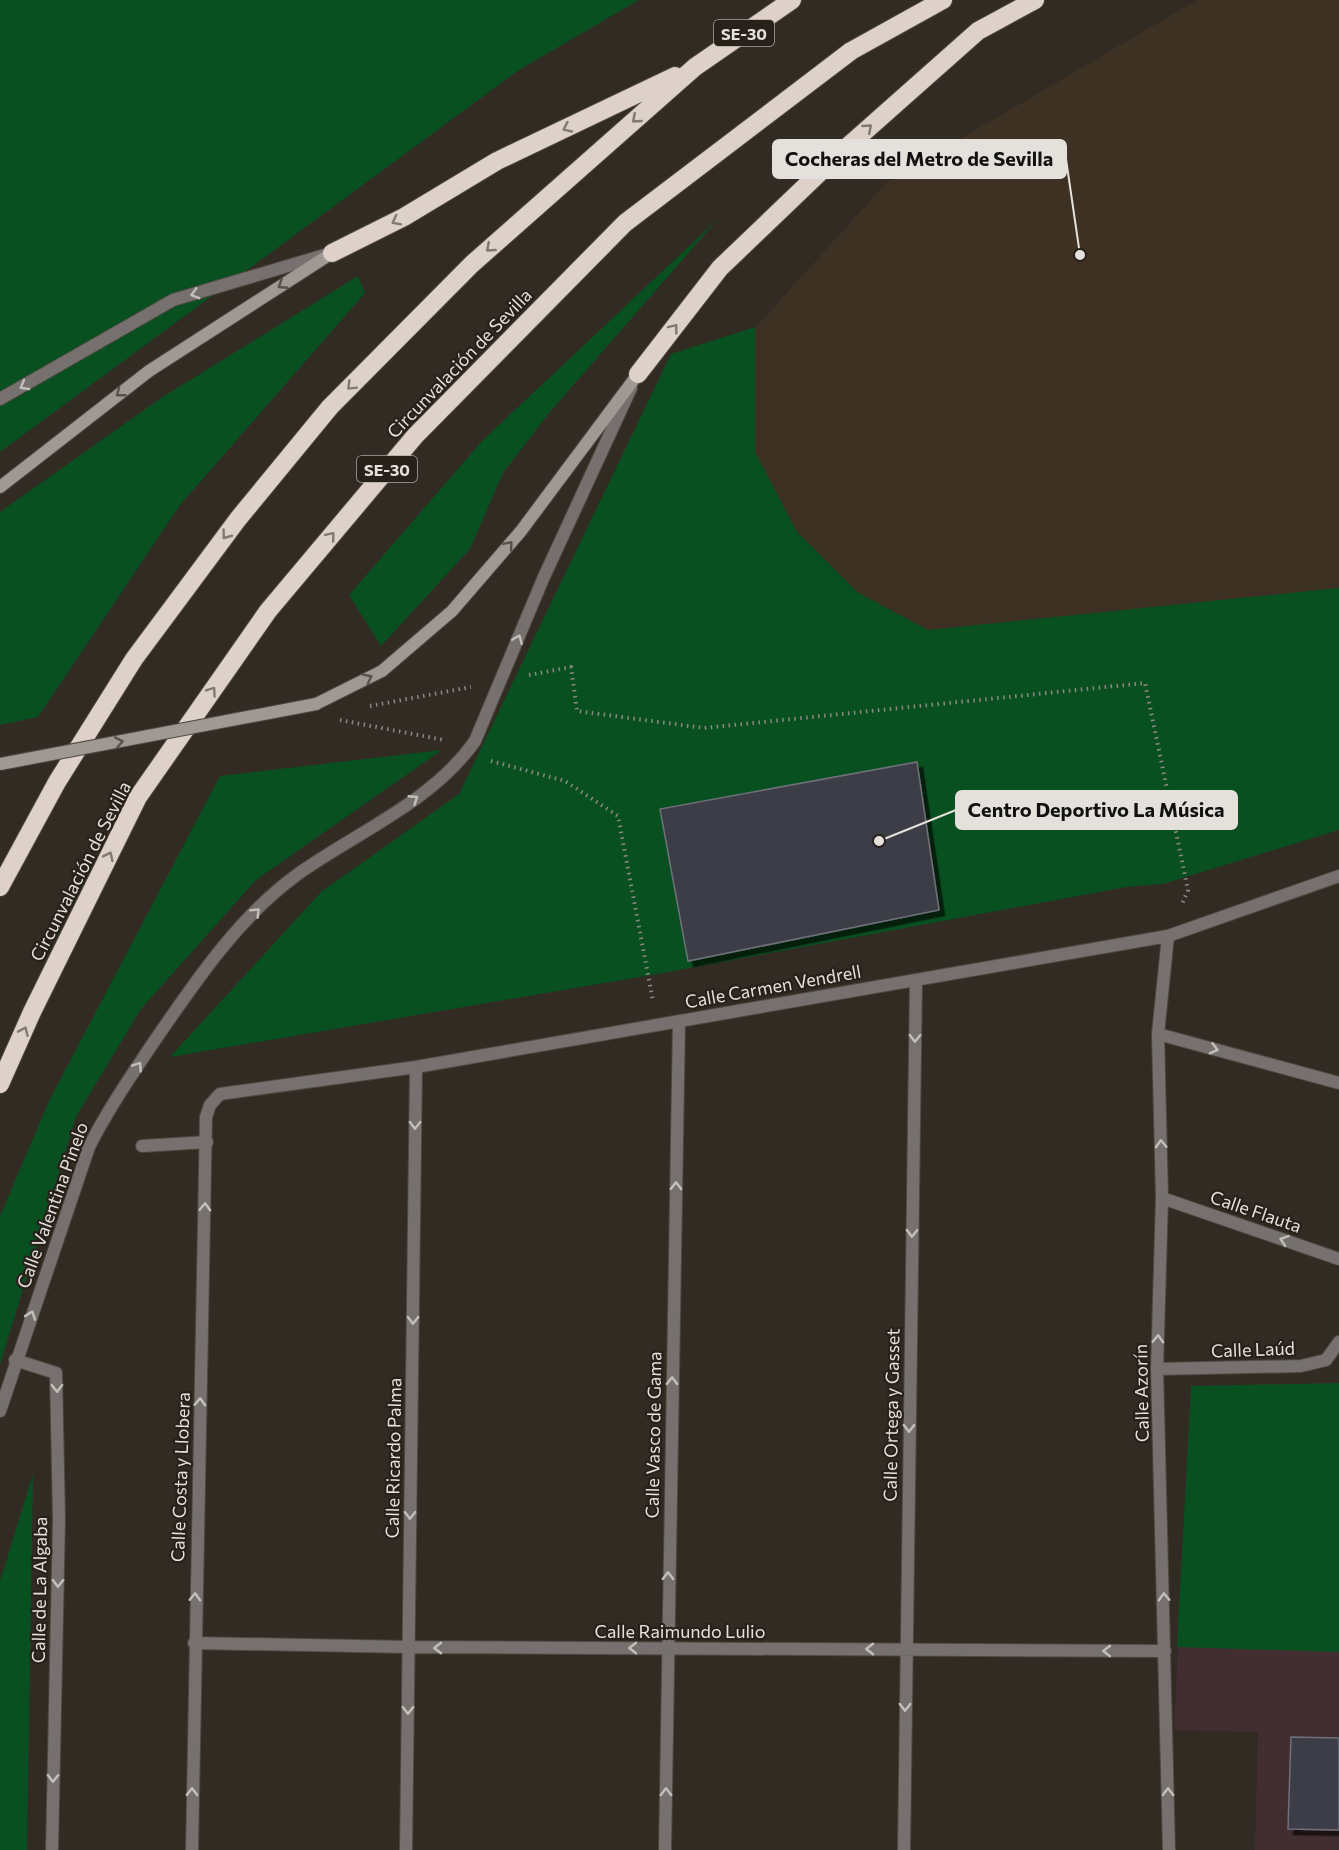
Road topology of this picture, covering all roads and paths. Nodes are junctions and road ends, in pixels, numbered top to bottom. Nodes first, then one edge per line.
1 (792, 0) edge
2 (943, 0) edge
3 (1035, 0) edge
4 (695, 67) junction
5 (332, 253) junction
6 (638, 374) junction
7 (0, 399) edge
8 (0, 487) edge
9 (525, 676) dead end
10 (480, 685) dead end
11 (365, 707) dead end
12 (330, 718) dead end
13 (450, 741) dead end
14 (488, 760) dead end
15 (0, 764) edge
16 (1339, 876) edge
17 (0, 887) edge
18 (1168, 936) junction
19 (916, 980) junction
20 (679, 1021) junction
21 (658, 1025) junction
22 (1158, 1034) junction
23 (416, 1067) junction
24 (1339, 1083) edge
25 (0, 1084) edge
26 (210, 1105) joint
27 (207, 1142) junction
28 (142, 1146) dead end
29 (1162, 1198) junction
30 (1339, 1259) edge
31 (1339, 1341) edge
32 (15, 1360) junction
33 (1157, 1369) junction
34 (0, 1411) edge
35 (194, 1643) junction
36 (409, 1647) junction
37 (667, 1648) junction
38 (906, 1649) junction
39 (1165, 1651) junction
40 (52, 1850) edge
41 (192, 1850) edge
42 (406, 1850) edge
43 (665, 1850) edge
44 (904, 1850) edge
45 (1169, 1850) edge

1 - 4 highway, SE-30
25 -> 2 highway, Circunvalación de Sevilla / SE-30
6 -> 3 highway
4 -> 5 highway
4 -> 17 highway, SE-30
5 -> 7 street
5 -> 8 main road
15 -> 6 main road, bridge
32 -> 6 street, Calle Valentina Pinelo
9 - 18 path
10 - 11 path
12 - 13 path
14 - 21 path
16 - 18 street, Calle Carmen Vendrell
18 - 19 street, Calle Carmen Vendrell
18 - 22 street, Calle Azorín
19 - 20 street, Calle Carmen Vendrell
19 -> 38 street, Calle Ortega y Gasset
20 - 21 street, Calle Carmen Vendrell
37 -> 20 street, Calle Vasco de Gama
21 - 23 street, Calle Carmen Vendrell
22 -> 24 street
29 -> 22 street, Calle Azorín
23 - 26 street, Calle Carmen Vendrell
23 -> 36 street, Calle Ricardo Palma
26 - 27 street, Calle Costa y Llobera
27 - 28 street
35 -> 27 street, Calle Costa y Llobera
30 -> 29 street, Calle Flauta
33 -> 29 street, Calle Azorín
31 - 33 street, Calle Laúd
32 - 34 street, Calle Valentina Pinelo
32 -> 40 street, Calle de La Algaba
39 -> 33 street, Calle Azorín
35 - 36 street, Calle Raimundo Lulio
41 -> 35 street, Calle Costa y Llobera
37 -> 36 street, Calle Raimundo Lulio
36 -> 42 street, Calle Ricardo Palma
38 -> 37 street, Calle Raimundo Lulio
43 -> 37 street, Calle Vasco de Gama
39 -> 38 street, Calle Raimundo Lulio
38 -> 44 street, Calle Ortega y Gasset
45 -> 39 street, Calle Azorín

